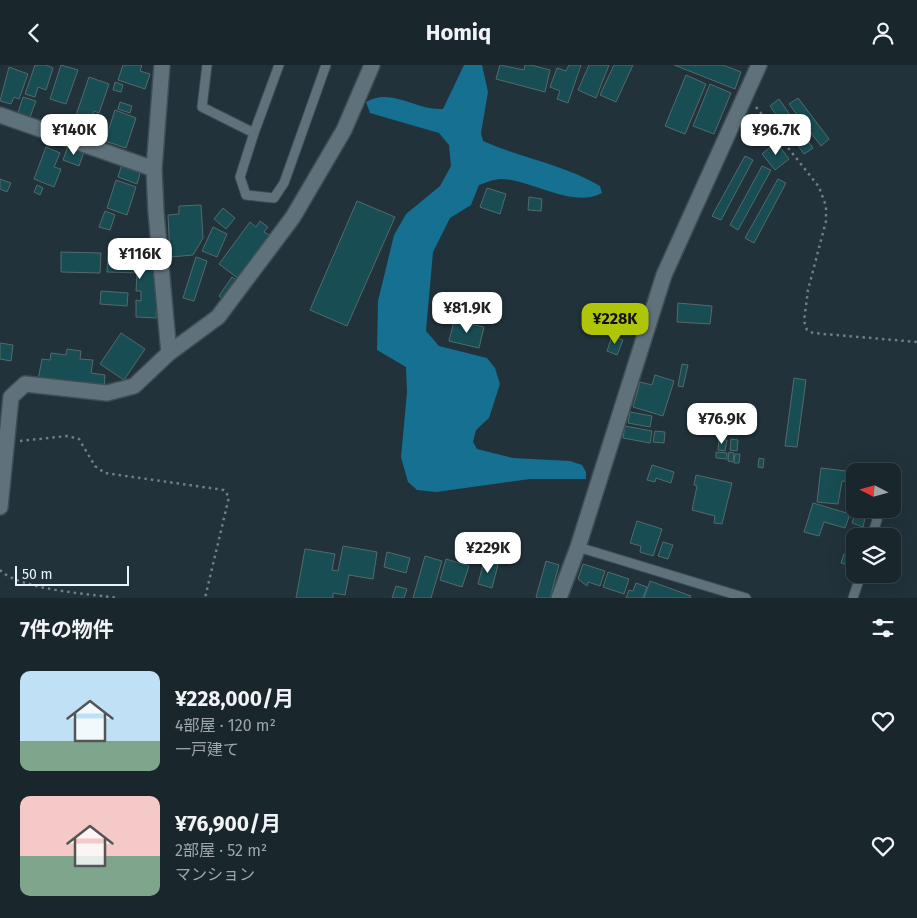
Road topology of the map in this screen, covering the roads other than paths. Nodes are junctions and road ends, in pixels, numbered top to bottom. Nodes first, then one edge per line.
1 (162, 65) edge
2 (207, 65) edge
3 (279, 65) edge
4 (326, 65) edge
5 (372, 65) edge
6 (758, 65) edge
7 (0, 115) edge
8 (254, 133) junction
9 (154, 169) junction
10 (169, 353) junction
11 (0, 507) edge
12 (877, 520) dead end
13 (874, 528) edge
14 (578, 547) junction
15 (858, 583) edge
16 (559, 598) edge
17 (746, 598) edge
18 (853, 598) edge

1 - 9 street
2 - 8 lane
3 - 8 lane
4 - 8 lane
5 - 10 street
6 - 14 street
7 - 9 street
9 - 10 street
10 - 11 street
12 - 13 lane
14 - 16 street
14 - 17 lane
15 - 18 lane

